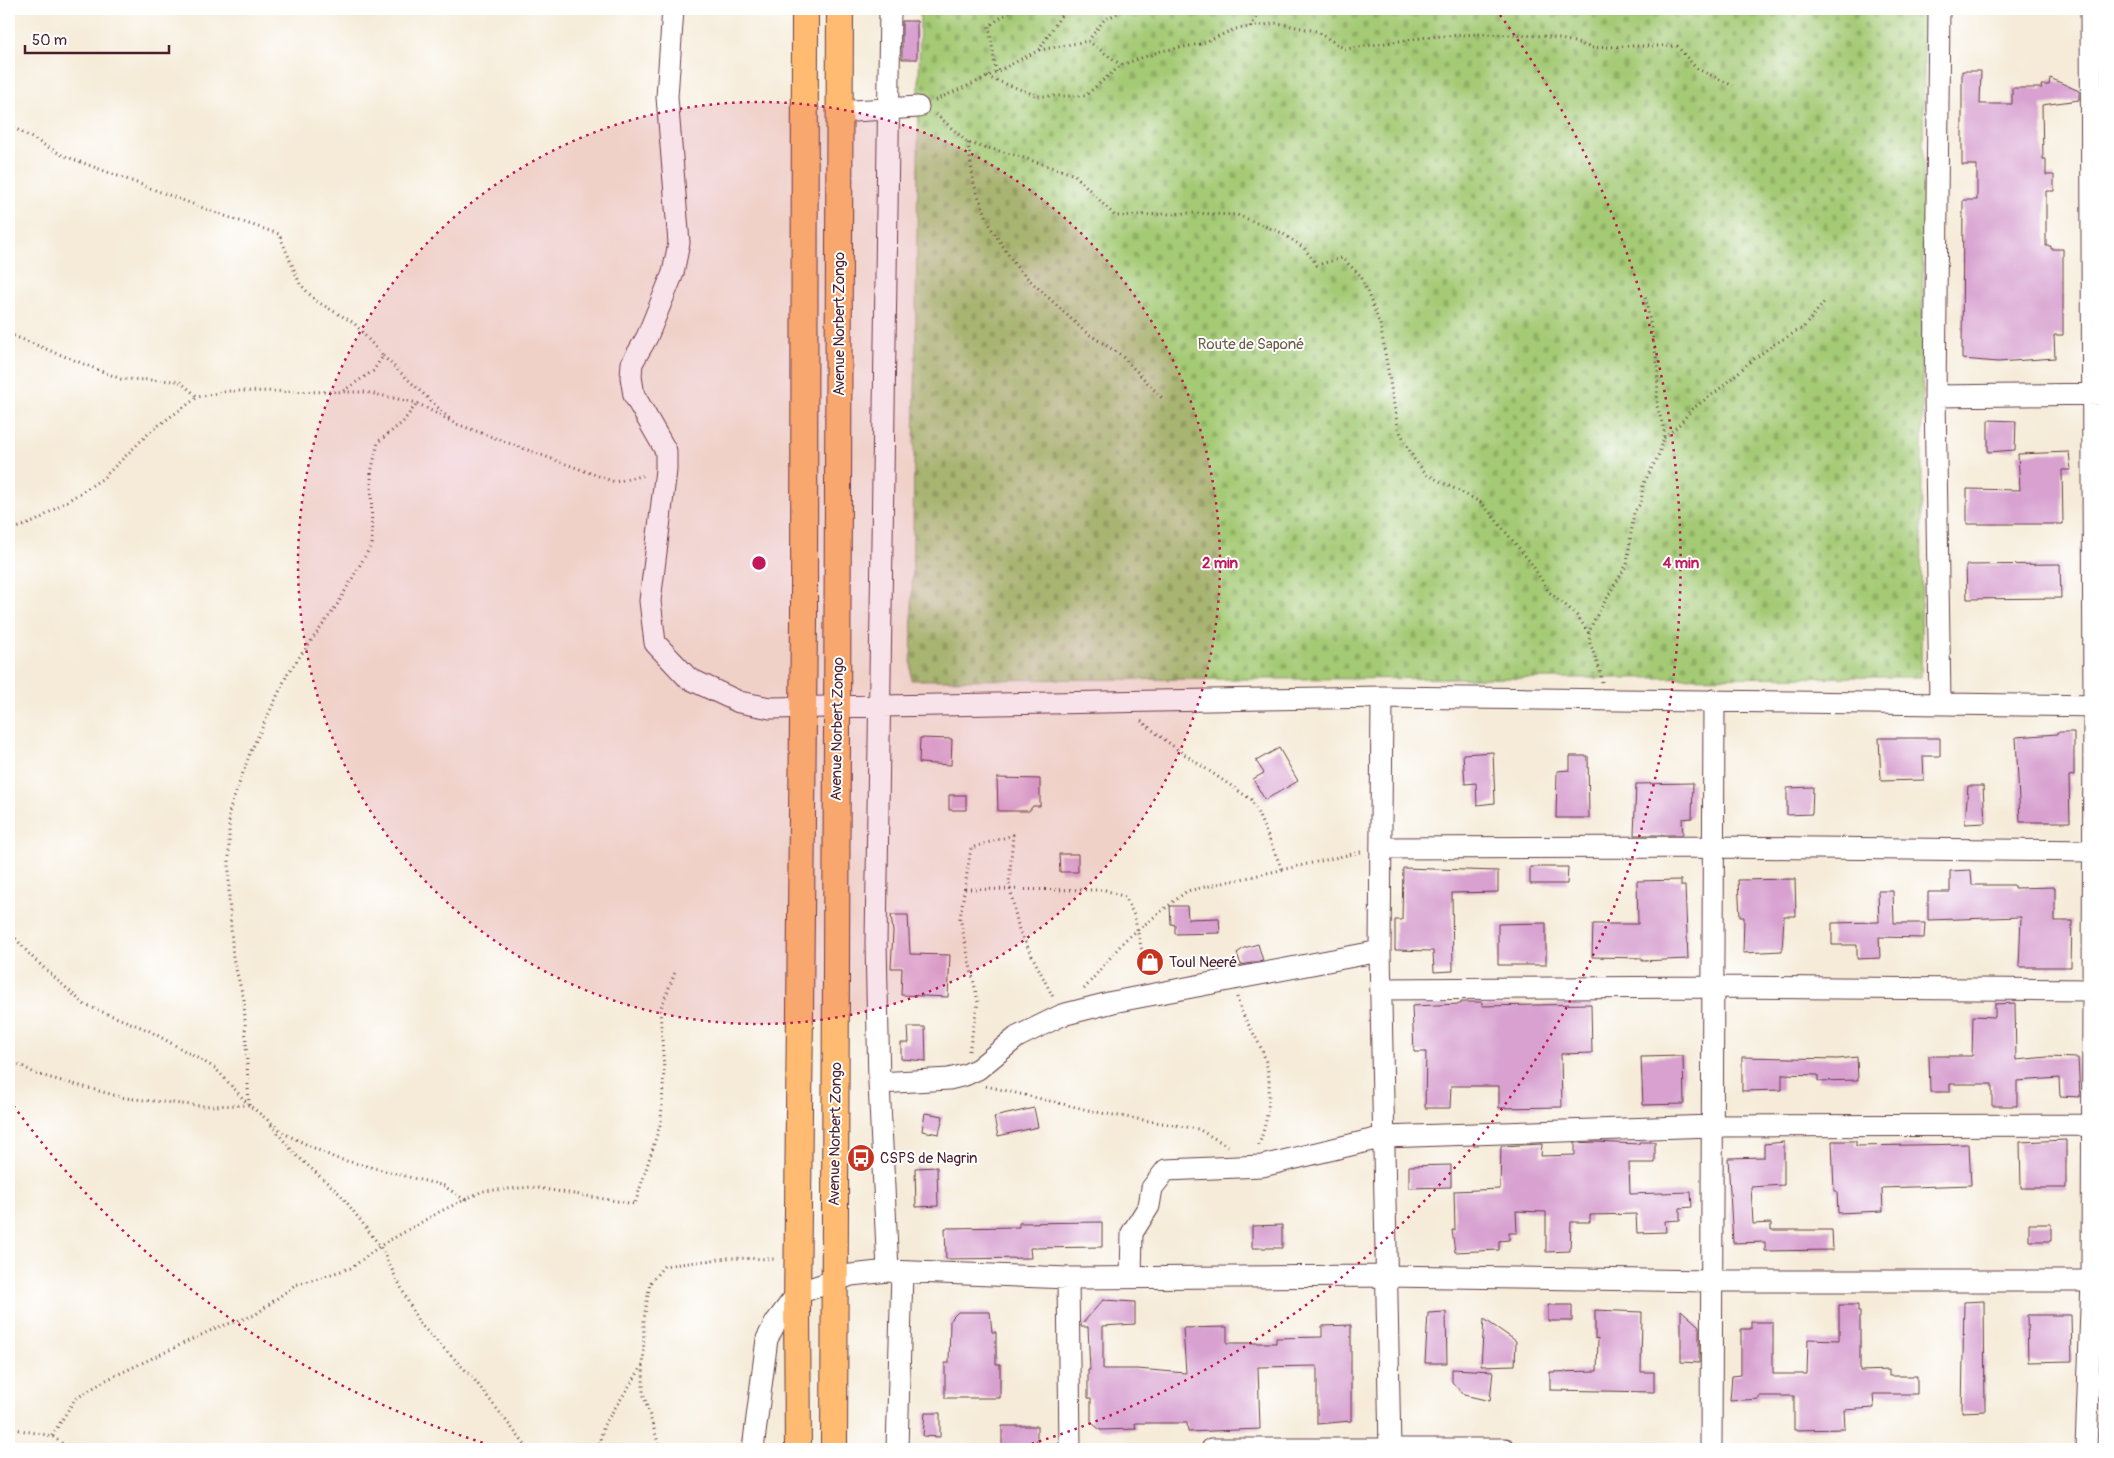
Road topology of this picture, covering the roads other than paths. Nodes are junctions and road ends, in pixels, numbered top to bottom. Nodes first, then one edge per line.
1 (673, 9) edge
2 (805, 9) edge
3 (840, 9) edge
4 (890, 9) edge
5 (1940, 9) edge
6 (2091, 9) edge
7 (918, 107) road end
8 (887, 108) junction
9 (838, 112) junction
10 (2098, 120) edge
11 (2099, 394) edge
12 (1935, 396) junction
13 (1382, 696) junction
14 (1714, 700) junction
15 (1940, 702) junction
16 (2100, 706) edge
17 (836, 707) junction
18 (880, 707) junction
19 (802, 709) junction
20 (1713, 847) junction
21 (1382, 848) junction
22 (2092, 851) junction
23 (1380, 951) junction
24 (1712, 987) junction
25 (1382, 989) junction
26 (2093, 990) junction
27 (879, 1083) junction
28 (2092, 1125) junction
29 (1712, 1126) junction
30 (1384, 1137) junction
31 (895, 1271) junction
32 (1130, 1276) junction
33 (1387, 1276) junction
34 (1068, 1278) junction
35 (834, 1280) junction
36 (1711, 1281) junction
37 (2099, 1281) edge
38 (798, 1293) junction
39 (753, 1449) edge
40 (798, 1449) edge
41 (834, 1449) edge
42 (897, 1449) edge
43 (1070, 1449) edge
44 (1212, 1449) edge
45 (1390, 1449) edge
46 (1505, 1449) edge
47 (1711, 1449) edge
48 (2086, 1449) edge

1 - 19 street
2 - 19 main road
3 - 9 main road, Avenue Norbert Zongo
4 - 8 street
5 - 12 street
6 - 10 street
7 - 8 street
8 - 9 street
8 - 18 street
9 - 17 main road, Avenue Norbert Zongo
10 - 11 street
11 - 12 street
11 - 16 street
12 - 15 street
13 - 14 street
13 - 18 street
13 - 21 street
14 - 15 street
14 - 20 street
15 - 16 street
16 - 22 street
17 - 18 street
17 - 19 street
17 - 35 main road, Avenue Norbert Zongo
18 - 27 street
19 - 38 main road
20 - 21 street
20 - 22 street
20 - 24 street
21 - 23 street
22 - 26 street
23 - 25 street
23 - 27 street
24 - 25 street
24 - 26 street
24 - 29 street
25 - 30 street
26 - 28 street
27 - 31 street
28 - 29 street
28 - 37 street
29 - 30 street
29 - 36 street
30 - 32 street
30 - 33 street
31 - 34 street
31 - 35 street
31 - 42 street
32 - 33 street
32 - 34 street
33 - 36 street
33 - 45 street
34 - 43 street
35 - 38 street
35 - 41 main road, Avenue Norbert Zongo
36 - 37 street
36 - 47 street
37 - 48 street
38 - 39 street
38 - 40 main road
44 - 45 street
45 - 46 street

